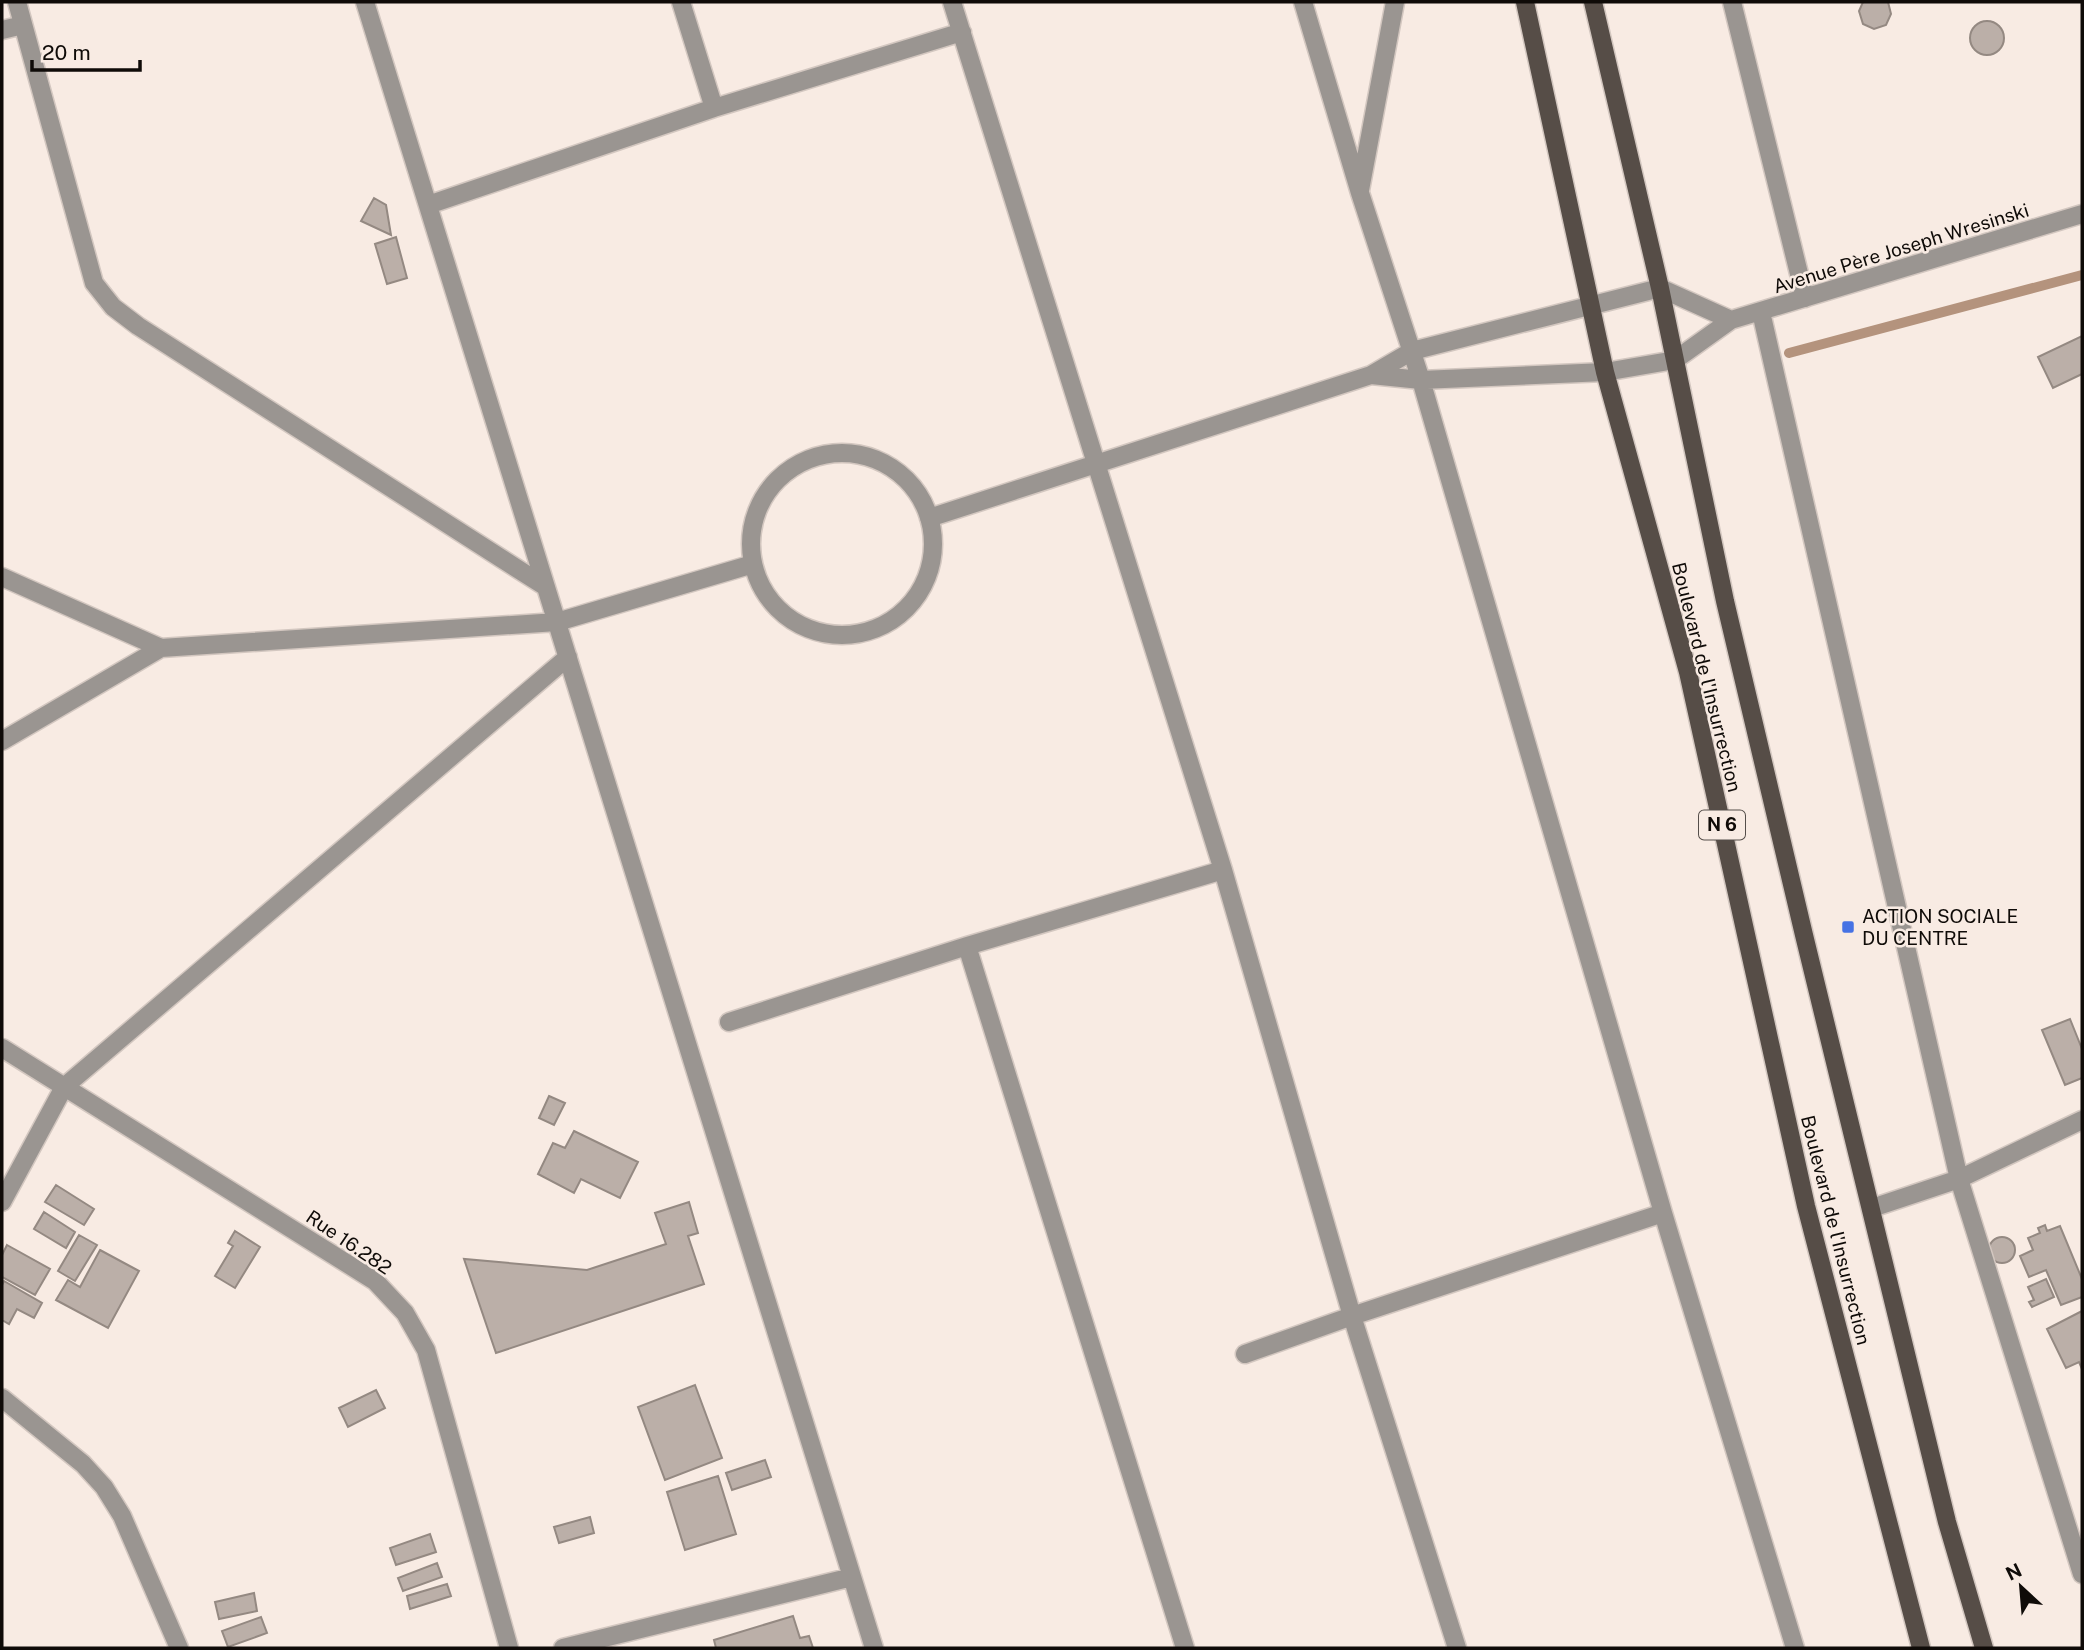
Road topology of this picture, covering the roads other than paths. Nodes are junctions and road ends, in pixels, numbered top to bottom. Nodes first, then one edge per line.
1 (17, 2) edge
2 (366, 2) edge
3 (681, 2) edge
4 (952, 2) edge
5 (1303, 2) edge
6 (1395, 2) edge
7 (1525, 2) edge
8 (1593, 2) edge
9 (1732, 2) edge
10 (23, 25) junction
11 (2, 30) edge
12 (962, 32) junction
13 (713, 108) junction
14 (1360, 193) junction
15 (428, 205) junction
16 (2082, 214) edge
17 (1660, 288) junction
18 (1805, 298) junction
19 (1590, 305) junction
20 (1760, 312) junction
21 (1731, 320) junction
22 (1412, 351) junction
23 (1675, 360) junction
24 (1605, 372) junction
25 (1371, 375) junction
26 (1422, 380) junction
27 (1098, 464) junction
28 (929, 518) junction
29 (753, 564) junction
30 (2, 577) edge
31 (546, 587) junction
32 (556, 622) junction
33 (161, 648) junction
34 (568, 657) junction
35 (2, 741) edge
36 (1223, 870) junction
37 (967, 946) junction
38 (729, 1022) dead end
39 (2, 1048) edge
40 (64, 1087) junction
41 (2082, 1120) edge
42 (1959, 1179) junction
43 (2, 1202) edge
44 (1872, 1208) junction
45 (1663, 1213) junction
46 (1352, 1316) junction
47 (1245, 1354) dead end
48 (2, 1398) edge
49 (2082, 1574) edge
50 (852, 1577) junction
51 (179, 1648) edge
52 (509, 1648) edge
53 (564, 1648) edge
54 (874, 1648) edge
55 (1185, 1648) edge
56 (1457, 1648) edge
57 (1795, 1648) edge
58 (1921, 1648) edge
59 (1984, 1648) edge

1 - 10 street
2 - 15 street
3 - 13 street
4 - 12 street
5 - 14 street
6 - 14 street
7 - 19 main road, Boulevard de l'Insurrection / N 6
8 - 17 main road, Boulevard de l'Insurrection / N 6
9 - 18 street
10 - 11 street
10 - 31 street
12 - 13 street
12 - 27 street
13 - 15 street
14 - 22 street
15 - 31 street
16 - 18 street, Avenue Père Joseph Wresinski
17 - 19 street
17 - 21 street
17 - 23 main road, Boulevard de l'Insurrection / N 6
18 - 20 street, Avenue Père Joseph Wresinski
19 - 22 street
19 - 24 main road, Boulevard de l'Insurrection / N 6
20 - 21 street, Avenue Père Joseph Wresinski
20 - 42 street
21 - 23 street, Avenue Père Joseph Wresinski
22 - 25 street
22 - 26 street
23 - 24 street, Avenue Père Joseph Wresinski
23 - 44 main road, Boulevard de l'Insurrection / N 6
24 - 26 street, Avenue Père Joseph Wresinski
24 - 58 main road, Boulevard de l'Insurrection / N 6
25 - 26 street, Avenue Père Joseph Wresinski
25 - 27 street
26 - 45 street
27 - 28 street
27 - 36 street
28 - 29 street
28 - 29 street
29 - 32 street
30 - 33 street
31 - 32 street
32 - 33 street
32 - 34 street
33 - 35 street
34 - 40 street
34 - 50 street
36 - 37 street
36 - 46 street
37 - 38 street
37 - 55 street
39 - 40 street, Rue 16.282
40 - 43 street
40 - 52 street, Rue 16.282
41 - 42 street
42 - 44 street
42 - 49 street
44 - 59 main road, Boulevard de l'Insurrection / N 6
45 - 46 street
45 - 57 street
46 - 47 street
46 - 56 street
48 - 51 street
50 - 53 street
50 - 54 street

